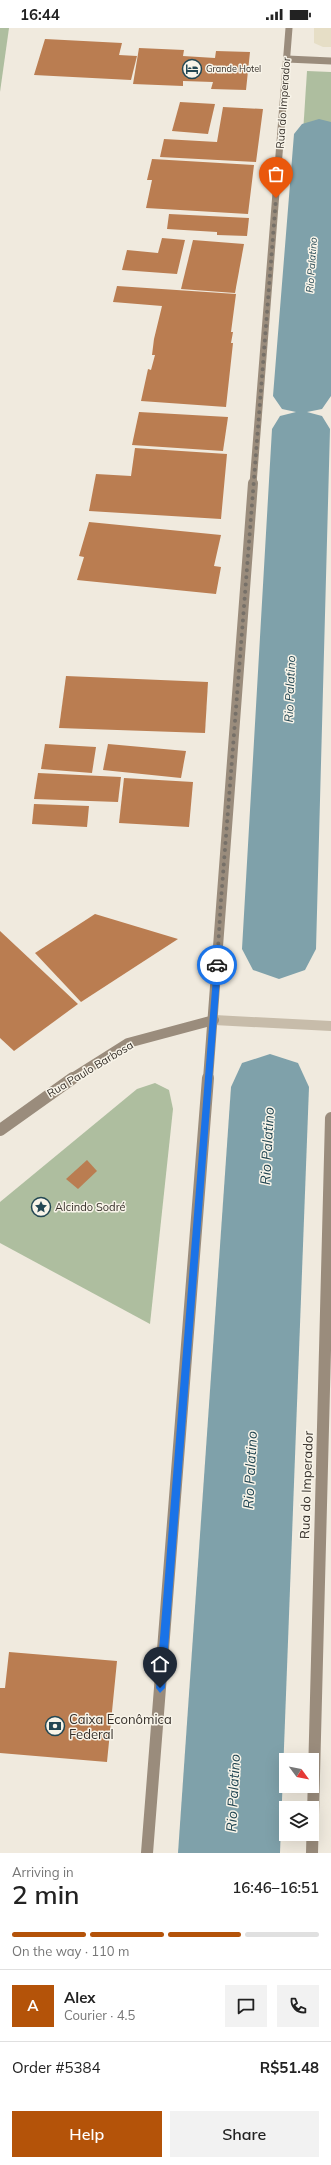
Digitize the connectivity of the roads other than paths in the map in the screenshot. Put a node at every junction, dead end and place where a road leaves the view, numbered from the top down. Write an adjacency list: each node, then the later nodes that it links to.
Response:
1 (289, 28): 2 (main road, Rua do Imperador)
2 (286, 59): 3 (main road); 4 (main road, Rua do Imperador)
3 (331, 61)
4 (214, 1020): 5 (street, Rua Paulo Barbosa); 7 (main road, Rua Paulo Barbosa); 8 (main road, Rua do Imperador)
5 (331, 1026)
6 (331, 1118): 9 (main road, Rua do Imperador)
7 (0, 1130)
8 (147, 1853)
9 (312, 1853)

